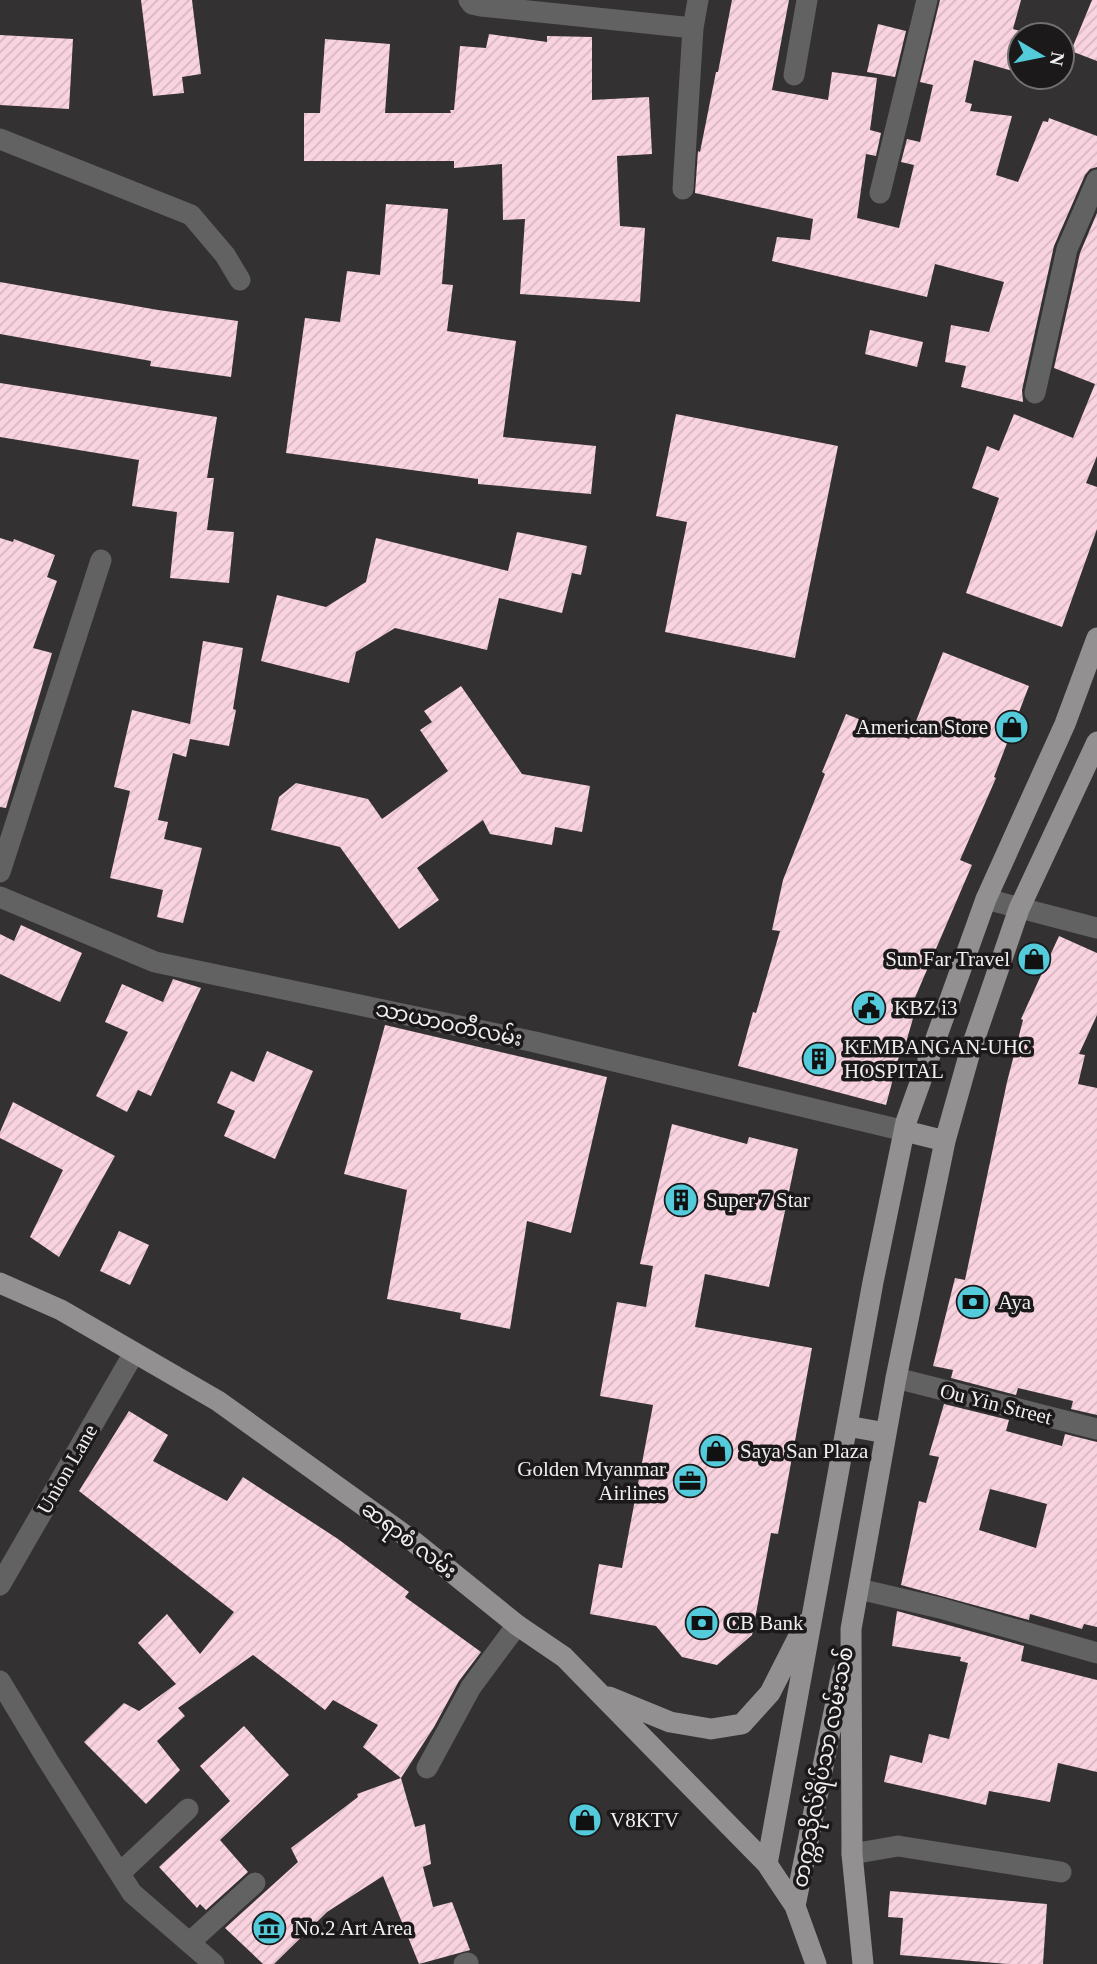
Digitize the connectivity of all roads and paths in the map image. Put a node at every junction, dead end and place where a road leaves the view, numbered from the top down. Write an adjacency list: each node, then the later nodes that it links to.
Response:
1 (469, 0): 5 (street)
2 (698, 0): 5 (street)
3 (807, 0): 6 (street)
4 (927, 0): 10 (street)
5 (693, 28): 9 (street)
6 (794, 75)
7 (0, 139): 11 (street)
8 (1097, 180): 12 (street)
9 (683, 189)
10 (880, 192)
11 (240, 280)
12 (1035, 393)
13 (101, 560): 16 (street)
14 (1097, 638): 18 (main road)
15 (1097, 742): 19 (main road)
16 (0, 872)
17 (0, 897): 21 (street, သာယာဝတီလမ်း)
18 (986, 899): 19 (street); 21 (main road)
19 (1019, 909): 20 (street); 22 (main road)
20 (1097, 928)
21 (905, 1131): 22 (main road); 26 (main road)
22 (945, 1141): 25 (main road)
23 (0, 1283): 24 (main road, ဆရာစံ လမ်း)
24 (134, 1353): 29 (street, Union Lane); 32 (main road, ဆရာစံ လမ်း)
25 (896, 1378): 27 (street, Ou Yin Street); 28 (main road)
26 (847, 1426): 28 (main road); 31 (main road)
27 (1097, 1429)
28 (886, 1433): 30 (main road)
29 (0, 1586)
30 (859, 1589): 33 (main road); 34 (street)
31 (816, 1604): 36 (main road); 40 (main road)
32 (517, 1625): 36 (main road, ဆရာစံ လမ်း); 37 (street)
33 (851, 1629): 39 (main road); 44 (main road, တက္ကသိုလ်ရိပ်သာ လမ်းသစ်)
34 (1097, 1653)
35 (0, 1681): 42 (street)
36 (602, 1695): 40 (main road, ဆရာစံ လမ်း)
37 (427, 1768)
38 (188, 1809): 42 (street)
39 (852, 1854): 41 (street); 48 (main road)
40 (767, 1864): 44 (main road, ဆရာစံ လမ်း)
41 (1061, 1872)
42 (120, 1873): 45 (street)
43 (255, 1883): 45 (street)
44 (795, 1906): 47 (main road, ဆရာစံ လမ်း)
45 (190, 1942): 46 (street)
46 (214, 1964)
47 (816, 1964)
48 (863, 1964)

